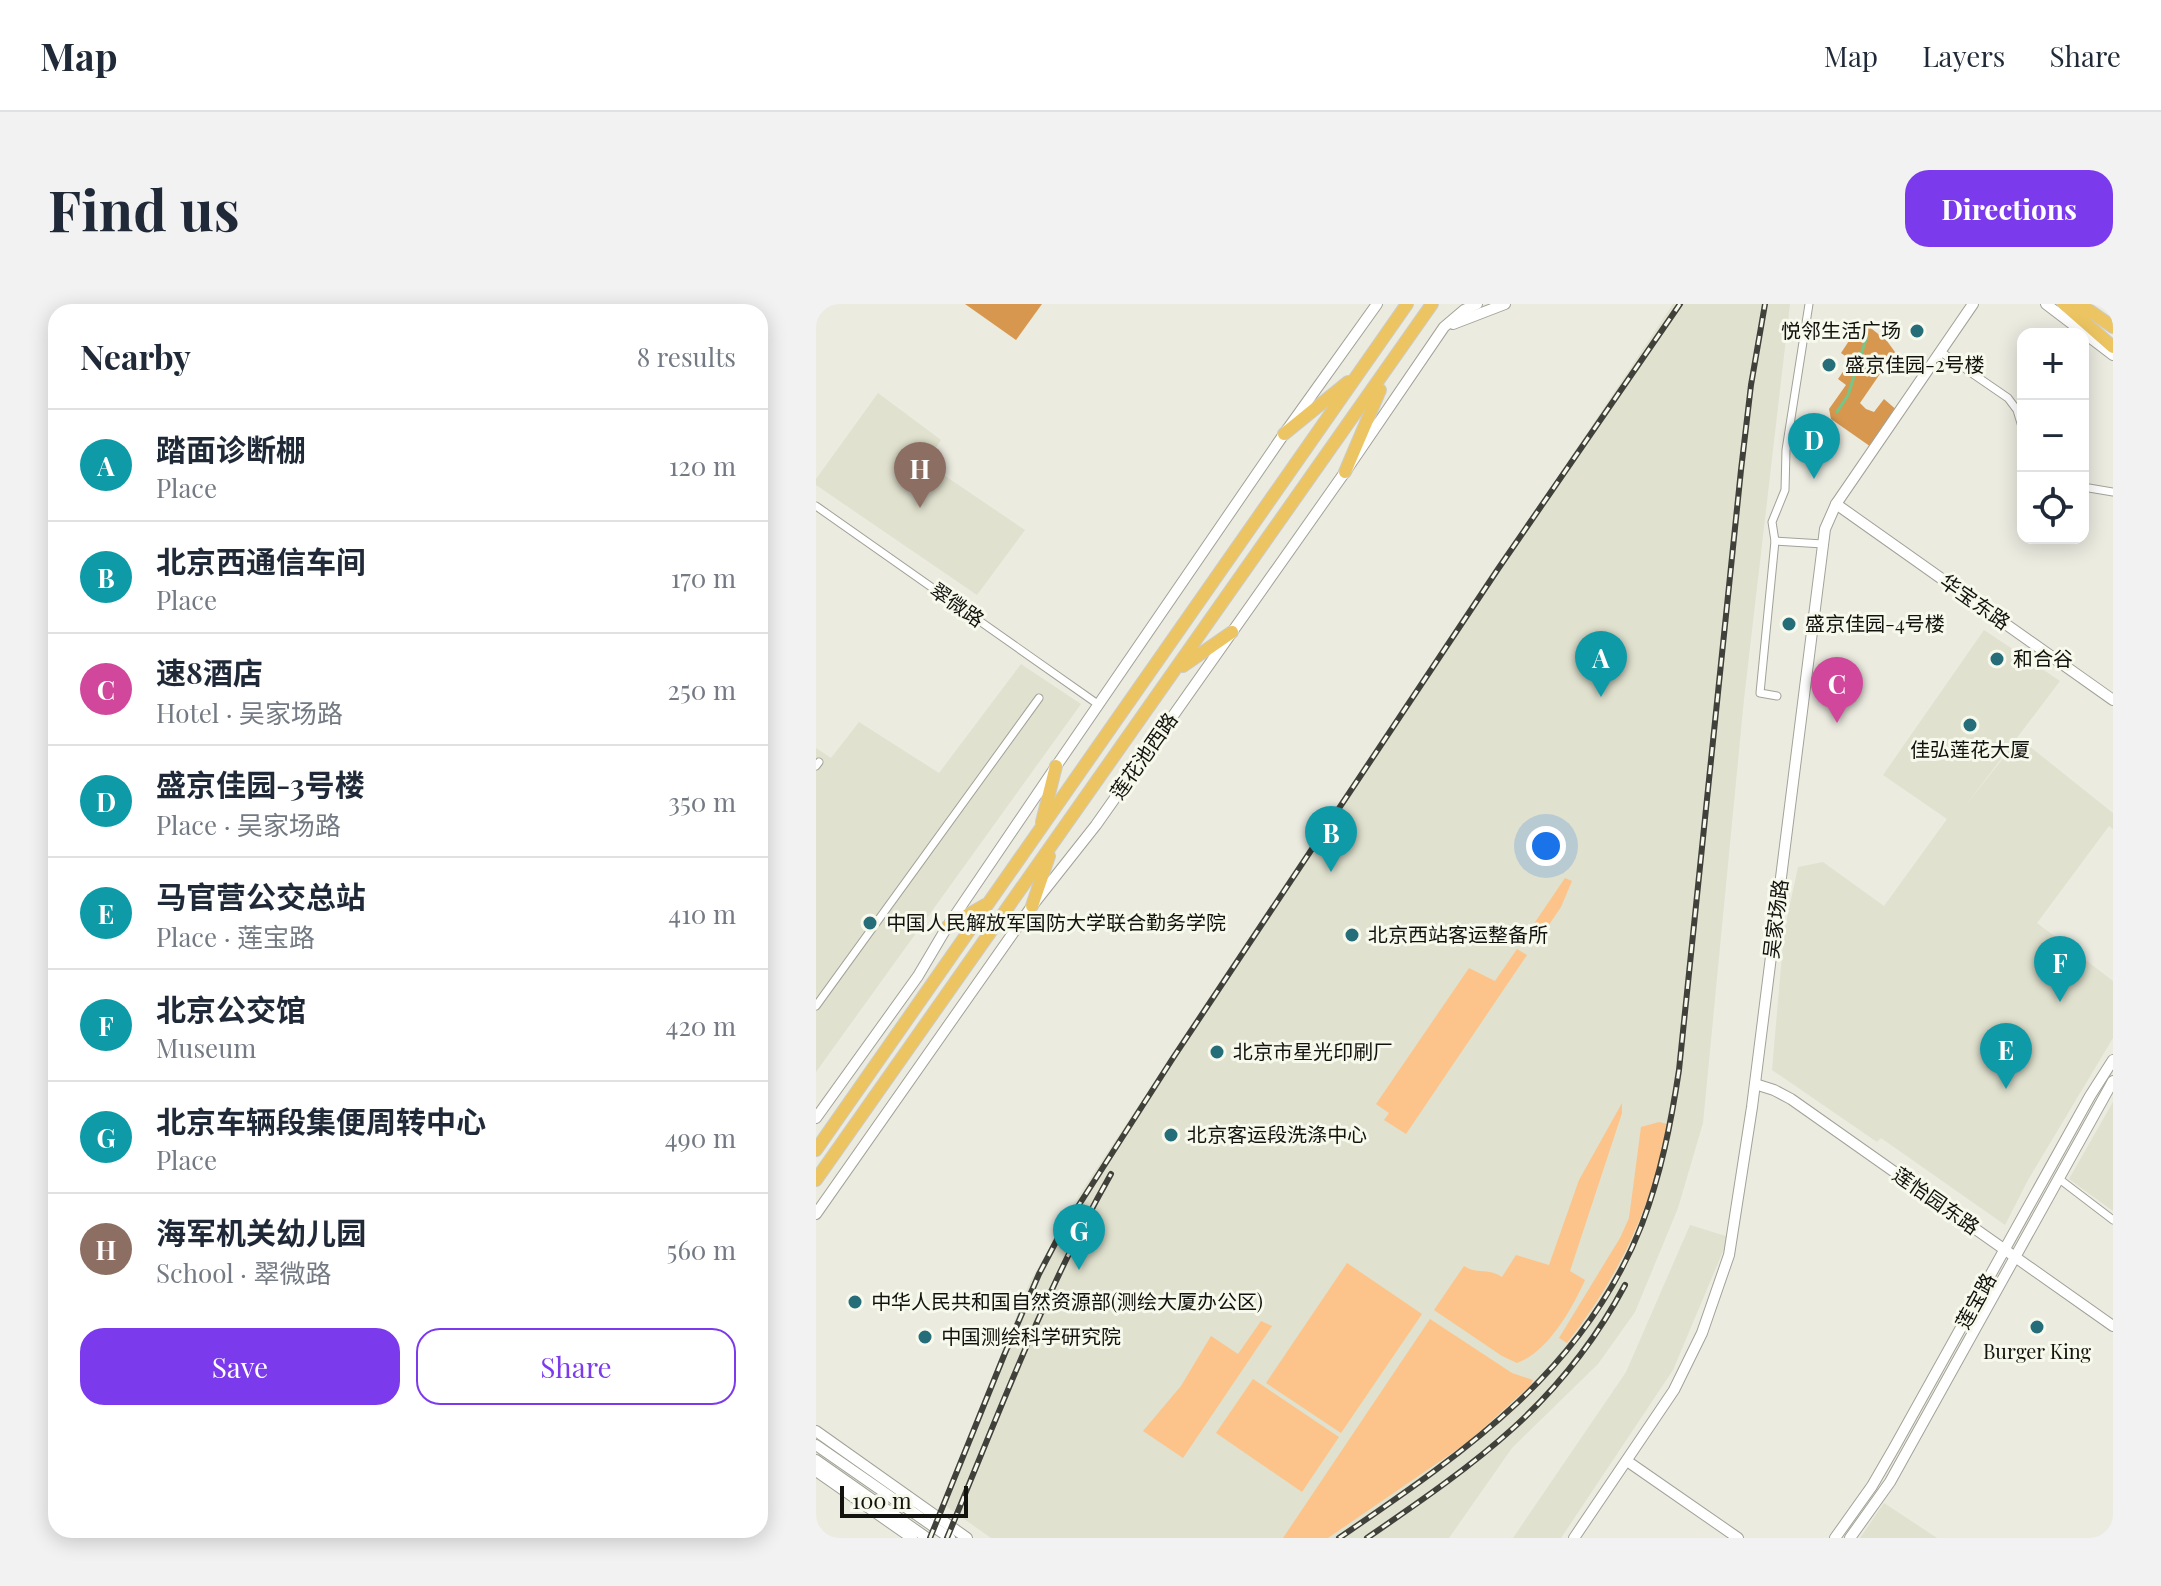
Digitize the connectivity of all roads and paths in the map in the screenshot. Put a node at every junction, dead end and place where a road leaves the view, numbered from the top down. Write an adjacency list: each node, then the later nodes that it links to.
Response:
1 (1377, 304): 21 (street)
2 (1407, 304): 19 (highway)
3 (1432, 304): 12 (highway, 莲花池西路)
4 (1439, 304): 12 (highway)
5 (1477, 304): 13 (street, 莲花池西路)
6 (1505, 304): 13 (street)
7 (1809, 304): 27 (street)
8 (1973, 304): 16 (street, 吴家场路)
9 (2046, 304): 17 (street)
10 (2064, 304): 15 (highway)
11 (2080, 304): 14 (highway)
12 (1423, 317): 18 (highway, 莲花池西路)
13 (1444, 327): 22 (street, 莲花池西路)
14 (2113, 327)
15 (2113, 347)
16 (1941, 352): 20 (street); 25 (street, 吴家场路)
17 (2113, 355)
18 (1389, 369): 22 (highway); 30 (highway, 莲花池西路)
19 (1360, 373): 21 (highway); 36 (highway)
20 (2017, 410)
21 (1284, 434): 34 (street)
22 (1345, 472): 29 (street, 莲花池西路)
23 (2089, 488): 24 (street)
24 (2113, 492)
25 (1836, 504): 28 (street, 吴家场路); 31 (street, 华宝东路)
26 (816, 506): 34 (street, 翠微路)
27 (1775, 541): 28 (street); 32 (street)
28 (1823, 544): 44 (street, 吴家场路)
29 (1232, 632): 30 (highway); 39 (street, 莲花池西路)
30 (1174, 673): 37 (highway, 莲花池西路)
31 (2111, 695)
32 (1777, 696)
33 (1039, 698): 41 (street)
34 (1099, 705): 35 (street)
35 (1056, 766): 36 (highway); 40 (street)
36 (1040, 831): 38 (highway)
37 (1054, 843): 39 (highway); 47 (highway, 莲花池西路)
38 (991, 901): 40 (highway); 46 (highway)
39 (1032, 906): 49 (street, 莲花池西路)
40 (947, 927): 45 (street)
41 (816, 1006)
42 (2113, 1060): 51 (street, 莲宝路)
43 (2113, 1081): 48 (street, 莲宝路)
44 (1755, 1084): 51 (street, 莲怡园东路); 56 (street, 吴家场路)
45 (816, 1118)
46 (816, 1150)
47 (818, 1178)
48 (2058, 1178): 50 (street); 51 (street, 莲宝路)
49 (816, 1214)
50 (2113, 1220)
51 (2010, 1253): 52 (street, 莲怡园东路); 64 (street, 莲宝路); 65 (street, 莲宝路)
52 (2113, 1326)
53 (816, 1431): 61 (street)
54 (816, 1445): 60 (street)
55 (816, 1460): 59 (street)
56 (1627, 1461): 62 (street, 吴家场路); 63 (street)
57 (816, 1471): 58 (street)
58 (912, 1538)
59 (927, 1538)
60 (950, 1538)
61 (967, 1538)
62 (1574, 1538)
63 (1738, 1538)
64 (1835, 1538)
65 (1850, 1538)

